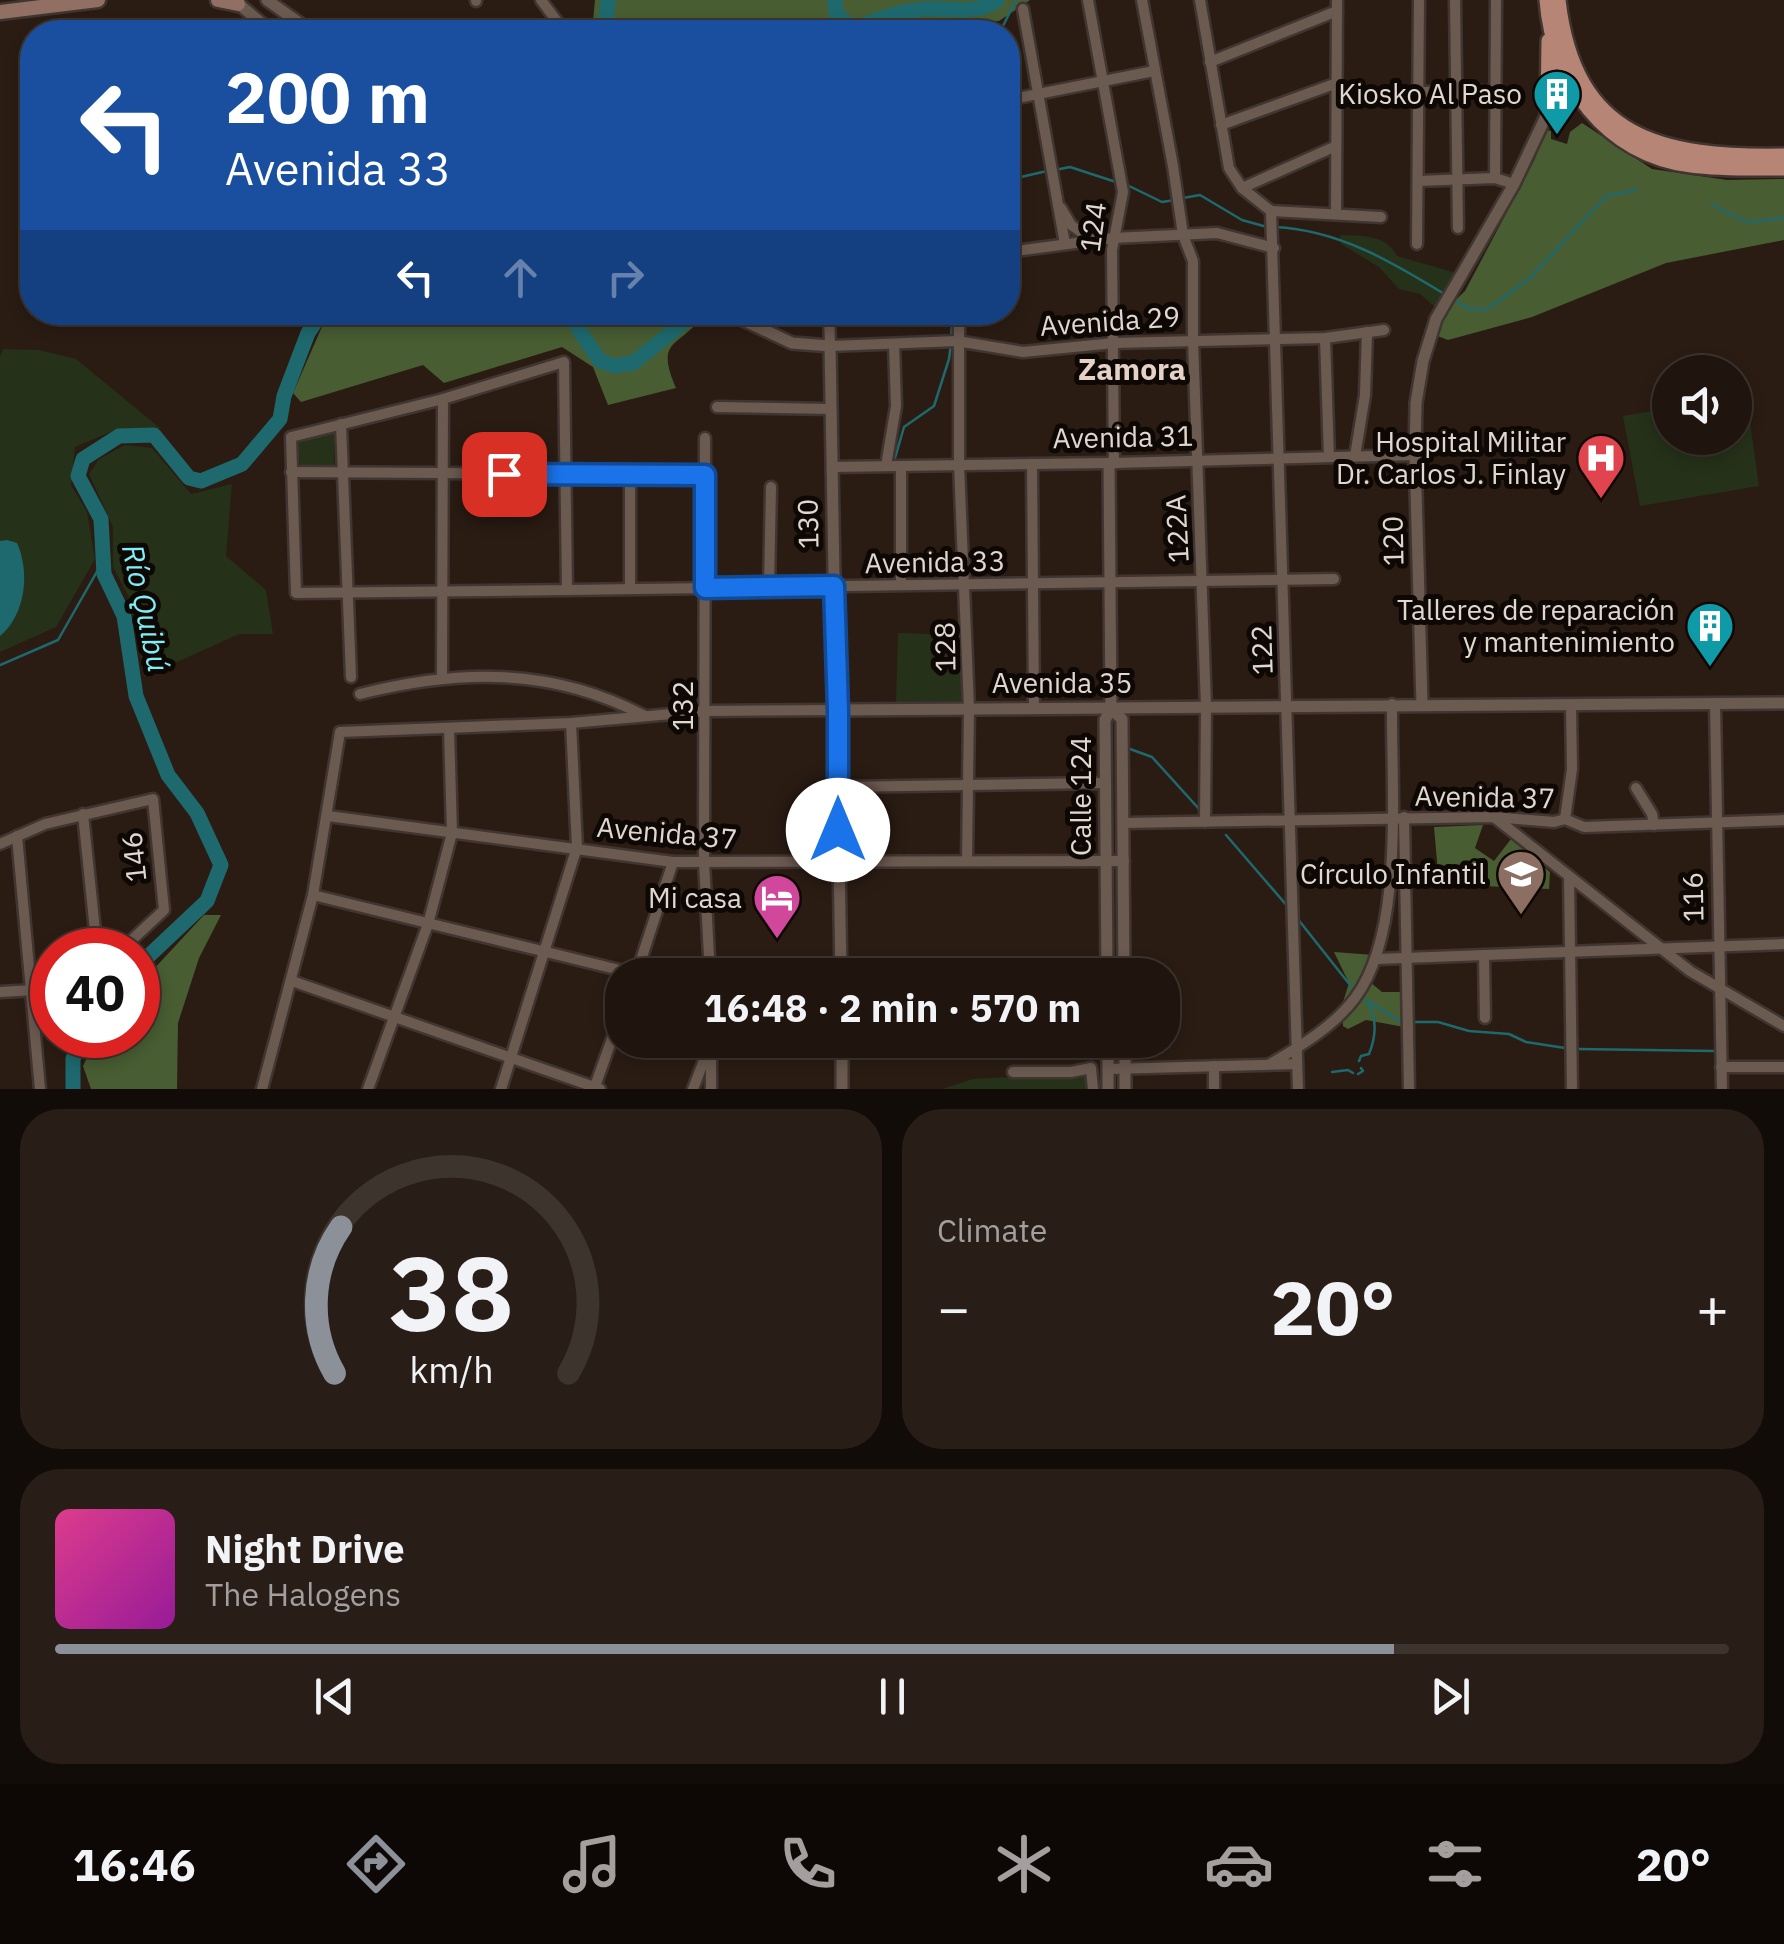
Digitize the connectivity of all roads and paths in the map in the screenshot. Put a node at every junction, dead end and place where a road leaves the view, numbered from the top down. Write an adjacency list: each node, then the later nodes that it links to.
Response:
1 (31, 0): 16 (main road)
2 (98, 0): 16 (main road)
3 (218, 0): 13 (main road)
4 (267, 0): 18 (street)
5 (1088, 0): 22 (street, 124)
6 (1142, 0): 21 (street, 122A)
7 (1200, 0): 19 (street)
8 (1418, 0): 26 (street)
9 (1456, 0): 24 (street)
10 (1496, 0): 25 (street)
11 (1547, 0): 20 (main road)
12 (1558, 0): 20 (main road)
13 (236, 2): 17 (street)
14 (1336, 6): 19 (street); 23 (street)
15 (1023, 9): 27 (street)
16 (0, 10)
17 (258, 20)
18 (295, 20)
19 (1210, 62): 31 (street)
20 (1560, 69): 29 (main road); 30 (main road); 33 (main road)
21 (1154, 71): 22 (street); 45 (street, 122A)
22 (1103, 80): 27 (street); 46 (street, 124)
23 (1336, 83): 31 (street); 32 (street)
24 (1456, 91): 25 (street); 26 (street); 35 (street)
25 (1495, 91): 36 (street)
26 (1418, 92): 37 (street)
27 (1039, 95): 28 (street); 40 (street)
28 (1020, 98)
29 (1587, 110): 30 (main road); 34 (main road)
30 (1548, 112): 38 (street)
31 (1221, 125): 39 (street)
32 (1336, 146): 39 (street); 41 (street)
33 (1784, 156)
34 (1784, 168)
35 (1457, 178): 36 (street); 37 (street); 44 (street)
36 (1495, 178): 38 (street)
37 (1418, 181): 50 (street)
38 (1514, 184): 69 (street, 120)
39 (1242, 188): 42 (street)
40 (1058, 203): 47 (street); 49 (street)
41 (1336, 214): 42 (street); 43 (street)
42 (1272, 215): 48 (street, 122)
43 (1381, 217)
44 (1458, 228)
45 (1182, 235): 46 (street); 48 (street); 58 (street, 122A)
46 (1113, 238): 47 (street); 61 (street, 124)
47 (1094, 241): 49 (street)
48 (1273, 242): 59 (street, 122)
49 (1065, 244): 51 (street)
50 (1418, 244)
51 (1020, 249)
52 (754, 325): 63 (street, Avenida 29)
53 (829, 325): 63 (street, 130)
54 (957, 325): 60 (street, 128)
55 (1384, 330): 56 (street, Avenida 29)
56 (1367, 332): 57 (street, Avenida 29); 70 (street)
57 (1325, 338): 59 (street, Avenida 29); 71 (street)
58 (1192, 340): 59 (street, Avenida 29); 61 (street, Avenida 29); 73 (street, 122A)
59 (1275, 340): 72 (street, 122)
60 (955, 341): 61 (street, Avenida 29); 62 (street, Avenida 29); 76 (street, 128)
61 (1114, 343): 74 (street, 124)
62 (894, 344): 63 (street, Avenida 29); 77 (street)
63 (830, 346): 66 (street, 130)
64 (443, 399): 67 (street); 82 (street); 83 (street)
65 (718, 406): 66 (street)
66 (832, 409): 79 (street, 130)
67 (341, 424): 80 (street); 81 (street)
68 (706, 438): 85 (street, 132)
69 (1415, 455): 70 (street, Avenida 31); 101 (street, 120)
70 (1355, 456): 71 (street, Avenida 31)
71 (1330, 457): 72 (street, Avenida 31)
72 (1279, 458): 73 (street, Avenida 31); 88 (street, 122)
73 (1196, 461): 74 (street, Avenida 31); 89 (street, 122A)
74 (1112, 463): 75 (street, Avenida 31); 90 (street, 124)
75 (1032, 464): 76 (street, Avenida 31); 91 (street)
76 (959, 465): 78 (street, Avenida 31); 92 (street, 128)
77 (886, 466): 78 (street, Avenida 31); 79 (street, Avenida 31)
78 (902, 466): 93 (street)
79 (832, 467): 94 (street, 130)
80 (292, 472): 81 (street); 100 (street, Avenida 33)
81 (342, 472): 82 (street); 100 (street)
82 (442, 473): 83 (street); 99 (street)
83 (566, 474): 84 (street); 98 (street)
84 (630, 474): 85 (street); 97 (street)
85 (705, 475): 96 (street, 132)
86 (771, 487): 95 (street)
87 (1334, 578): 88 (street, Avenida 33)
88 (1282, 579): 89 (street, Avenida 33); 110 (street, 122)
89 (1202, 580): 90 (street, Avenida 33); 111 (street, 122A)
90 (1110, 582): 91 (street, Avenida 33); 115 (street, 124)
91 (1033, 583): 92 (street, Avenida 33); 114 (street)
92 (966, 584): 93 (street, Avenida 33); 113 (street, 128)
93 (901, 585): 94 (street, Avenida 33)
94 (834, 586): 95 (street, Avenida 33); 117 (street, 130)
95 (769, 587): 96 (street, Avenida 33)
96 (705, 588): 97 (street, Avenida 33); 116 (street, 132)
97 (630, 589): 98 (street, Avenida 33)
98 (567, 590): 99 (street, Avenida 33)
99 (442, 591): 100 (street, Avenida 33); 103 (street)
100 (350, 593): 102 (street)
101 (1422, 673): 107 (street, 120); 108 (street)
102 (351, 677)
103 (442, 678): 104 (street); 118 (street)
104 (360, 694)
105 (1784, 703): 109 (street, Avenida 35)
106 (1392, 704): 107 (street, Avenida 35); 110 (street, Avenida 35); 129 (street)
107 (1422, 704): 108 (street, Avenida 35)
108 (1452, 704): 112 (street, Avenida 35)
109 (1715, 704): 112 (street, Avenida 35); 135 (street, 116)
110 (1286, 705): 111 (street, Avenida 35); 130 (street, 122)
111 (1206, 706): 115 (street, Avenida 35); 133 (street, 122A)
112 (1572, 706): 131 (street)
113 (969, 708): 114 (street, Avenida 35); 117 (street, Avenida 35); 122 (street, 128)
114 (1034, 708): 115 (street, Avenida 35)
115 (1111, 709): 121 (street, Calle 124); 134 (street, Calle 124)
116 (705, 710): 117 (street, Avenida 35); 118 (street, Avenida 35); 145 (street, 132)
117 (838, 710): 123 (street, 130)
118 (648, 717): 119 (street, Avenida 35)
119 (571, 723): 120 (street, Avenida 35); 140 (street)
120 (448, 728): 126 (street, Avenida 35); 137 (street)
121 (1106, 783): 122 (street); 141 (street, Calle 124)
122 (968, 786): 123 (street); 142 (street, 128)
123 (838, 787): 146 (street, 130)
124 (1636, 788): 136 (street)
125 (83, 814): 138 (street); 150 (street); 151 (street, 146)
126 (328, 816): 137 (street, Avenida 37); 148 (street)
127 (1404, 817): 128 (street, Avenida 37); 129 (street, Avenida 37); 163 (street)
128 (1494, 817): 131 (street, Avenida 37); 147 (street)
129 (1391, 818): 130 (street, Avenida 37); 164 (street)
130 (1290, 819): 133 (street, Avenida 37); 174 (street, 122)
131 (1566, 819): 136 (street, Avenida 37)
132 (1784, 820): 135 (street, Avenida 37)
133 (1205, 822): 134 (street, Avenida 37)
134 (1124, 823): 143 (street, Calle 124)
135 (1717, 823): 136 (street, Avenida 37); 154 (street, 116)
136 (1654, 825)
137 (452, 833): 140 (street, Avenida 37); 149 (street)
138 (17, 836): 139 (street); 165 (street)
139 (0, 844)
140 (577, 847): 144 (street, Avenida 37); 156 (street)
141 (1106, 860): 142 (street, Avenida 37); 143 (street, Avenida 37); 161 (street, Calle 124)
142 (967, 861): 146 (street, Avenida 37)
143 (1124, 861): 162 (street, Calle 124)
144 (673, 862): 145 (street, Avenida 37); 158 (street)
145 (704, 862): 146 (street, Avenida 37); 159 (street, 132)
146 (838, 863): 160 (street, 130)
147 (1569, 876): 153 (street); 155 (street)
148 (313, 895): 149 (street); 167 (street)
149 (428, 924): 156 (street); 171 (street)
150 (94, 928)
151 (145, 928)
152 (1784, 944): 154 (street)
153 (1666, 949): 154 (street); 155 (street); 168 (street)
154 (1719, 949): 168 (street, 116)
155 (1570, 951): 157 (street); 205 (street)
156 (545, 952): 166 (street); 176 (street)
157 (1484, 955): 163 (street); 172 (street)
158 (642, 958)
159 (709, 958)
160 (841, 958)
161 (1107, 958)
162 (1124, 958)
163 (1407, 958): 164 (street); 204 (street)
164 (1377, 959): 174 (street)
165 (30, 961)
166 (605, 967)
167 (292, 981): 171 (street); 193 (street)
168 (1718, 988): 173 (street); 186 (street, 116)
169 (30, 990): 170 (street)
170 (0, 992)
171 (394, 1017): 176 (street); 194 (street)
172 (1485, 1018)
173 (1784, 1026)
174 (1296, 1049): 183 (street); 184 (street, 122)
175 (38, 1058): 192 (street)
176 (511, 1058): 191 (street); 195 (street)
177 (607, 1058): 191 (street)
178 (704, 1058): 196 (street)
179 (711, 1058): 197 (street)
180 (842, 1058): 198 (street)
181 (1108, 1058): 188 (street)
182 (1125, 1058): 189 (street)
183 (1270, 1064): 184 (street); 185 (street)
184 (1297, 1064): 203 (street, 122)
185 (1214, 1066): 189 (street); 202 (street)
186 (1721, 1067): 187 (street); 206 (street, 116)
187 (1784, 1068)
188 (1108, 1069): 189 (street); 200 (street)
189 (1125, 1069): 201 (street)
190 (1013, 1072): 199 (street)
191 (597, 1088)
192 (40, 1089)
193 (262, 1089)
194 (368, 1089)
195 (501, 1089)
196 (692, 1089)
197 (711, 1089)
198 (842, 1089)
199 (1093, 1089)
200 (1108, 1089)
201 (1125, 1089)
202 (1214, 1089)
203 (1298, 1089)
204 (1409, 1089)
205 (1572, 1089)
206 (1722, 1089)

